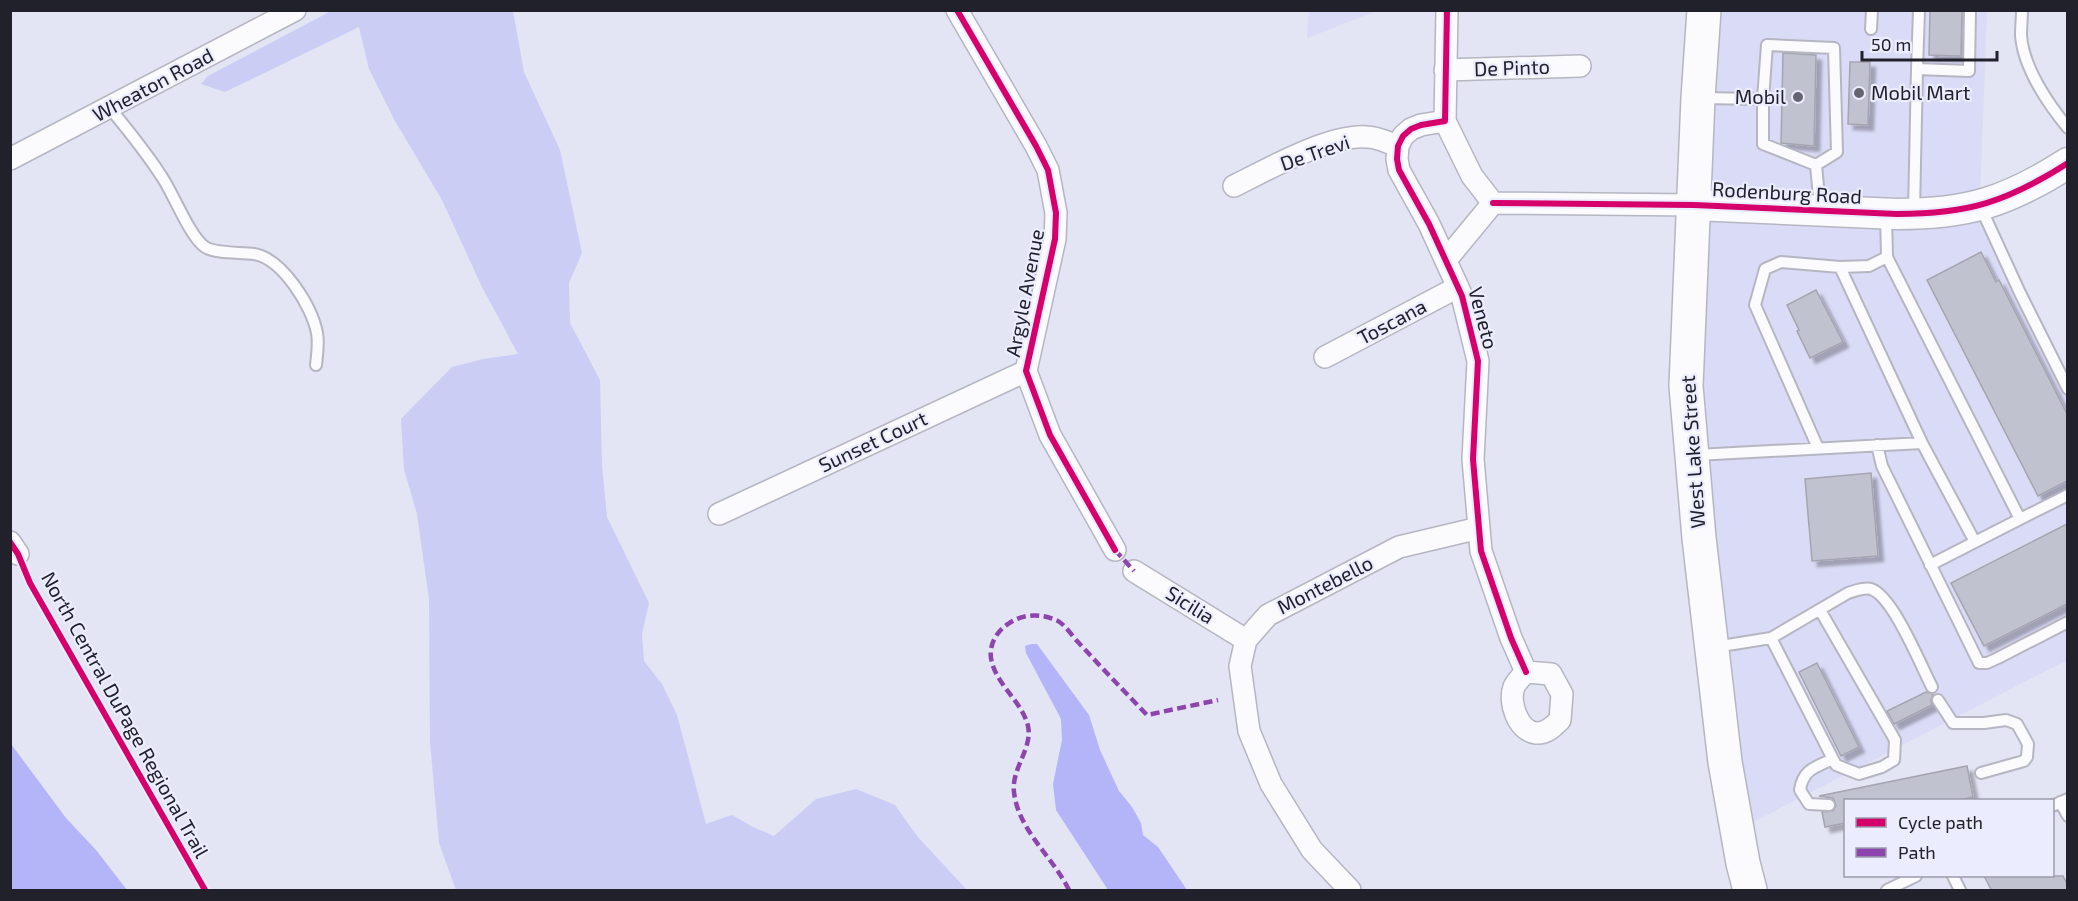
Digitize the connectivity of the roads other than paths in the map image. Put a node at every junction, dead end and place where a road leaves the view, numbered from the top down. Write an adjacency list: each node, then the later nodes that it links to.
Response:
1 (295, 10): 15 (street, Wheaton Road)
2 (957, 10): 34 (street, Argyle Avenue)
3 (1447, 10): 12 (street)
4 (1704, 10): 14 (main road, West Lake Street)
5 (1872, 10): 9 (lane)
6 (1918, 10): 11 (lane)
7 (1971, 10): 11 (lane)
8 (2022, 10): 17 (lane)
9 (1871, 30)
10 (1580, 66): 12 (street, De Pinto)
11 (1917, 69): 27 (lane)
12 (1445, 70): 16 (street)
13 (1763, 95): 14 (lane); 21 (lane); 21 (lane)
14 (1698, 98): 25 (main road, West Lake Street)
15 (109, 108): 19 (street, Wheaton Road); 33 (lane)
16 (1445, 121): 18 (street); 23 (street)
17 (2067, 128)
18 (1398, 146): 22 (street, De Trevi); 29 (street, Veneto)
19 (10, 159)
20 (2067, 163): 24 (street, Rodenburg Road)
21 (1816, 165): 26 (lane)
22 (1234, 186)
23 (1493, 203): 25 (street, Rodenburg Road); 29 (street)
24 (1980, 205): 27 (street, Rodenburg Road); 35 (lane)
25 (1694, 206): 26 (street, Rodenburg Road); 39 (main road, West Lake Street)
26 (1820, 211): 27 (street, Rodenburg Road)
27 (1900, 214): 28 (lane)
28 (1887, 257): 30 (lane); 42 (lane)
29 (1446, 260): 31 (street, Veneto)
30 (1840, 267): 36 (lane); 38 (lane)
31 (1458, 287): 32 (street, Toscana); 43 (street, Veneto)
32 (1325, 357)
33 (316, 365)
34 (1026, 371): 41 (street, Sunset Court); 45 (street, Argyle Avenue)
35 (2067, 389)
36 (1922, 442): 37 (lane); 44 (lane)
37 (1877, 445): 38 (lane); 46 (lane)
38 (1818, 448): 39 (lane)
39 (1692, 455): 52 (main road, West Lake Street)
40 (2067, 495): 42 (lane)
41 (719, 514)
42 (2020, 519): 44 (lane)
43 (1479, 528): 51 (street, Montebello); 53 (street, Veneto)
44 (1975, 542): 46 (lane)
45 (1115, 550)
46 (1930, 565): 49 (lane)
47 (1134, 571): 51 (street, Sicilia)
48 (1820, 610): 50 (lane); 54 (lane); 56 (lane)
49 (2067, 622)
50 (1771, 638): 52 (lane); 56 (lane)
51 (1246, 640): 63 (street)
52 (1712, 648): 64 (main road, West Lake Street)
53 (1526, 672)
54 (1932, 687)
55 (1938, 700): 57 (lane)
56 (1833, 759): 59 (lane)
57 (1981, 773)
58 (2060, 803): 60 (lane)
59 (1829, 805)
60 (2067, 816)
61 (1914, 877): 65 (lane)
62 (1953, 877): 66 (lane)
63 (1350, 891)
64 (1750, 891)
65 (1887, 891)
66 (1960, 891)

